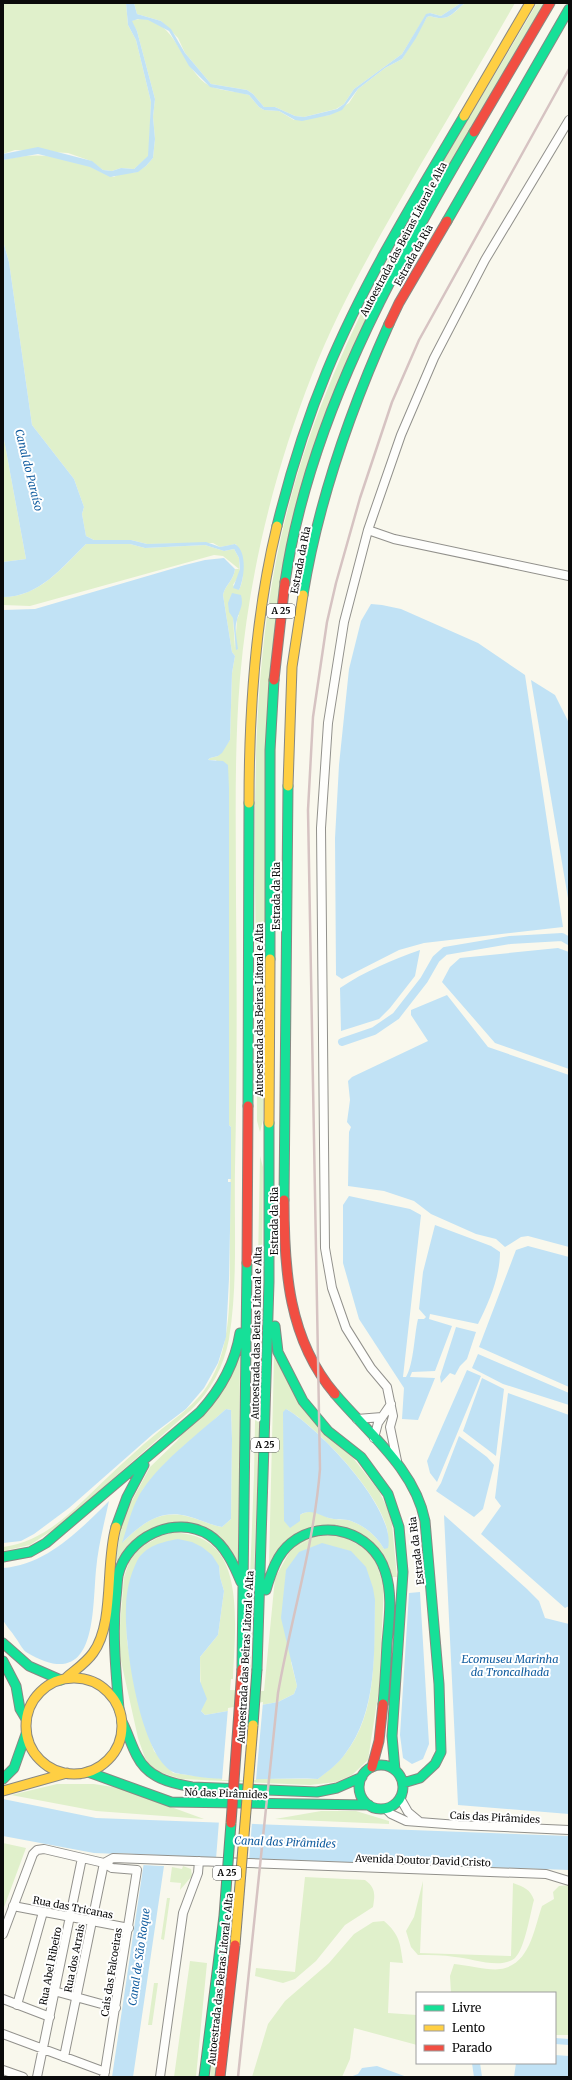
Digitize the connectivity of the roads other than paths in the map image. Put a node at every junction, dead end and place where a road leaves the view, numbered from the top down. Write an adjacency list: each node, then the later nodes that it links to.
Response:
1 (530, 3): 7 (main road, Autoestrada das Beiras Litoral e Alta / A 25)
2 (550, 3): 8 (main road, Autoestrada das Beiras Litoral e Alta / A 25)
3 (569, 8): 11 (main road, Estrada da Ria)
4 (569, 120): 5 (street)
5 (368, 530): 6 (street); 9 (street)
6 (569, 576)
7 (247, 1271): 14 (main road); 17 (main road, Autoestrada das Beiras Litoral e Alta / A 25)
8 (269, 1282): 18 (main road, Autoestrada das Beiras Litoral e Alta / A 25); 27 (main road)
9 (391, 1404): 10 (street); 12 (street)
10 (382, 1417): 11 (street); 13 (street)
11 (357, 1419): 13 (main road, Estrada da Ria)
12 (390, 1427): 13 (street); 15 (street)
13 (374, 1438): 15 (main road, Estrada da Ria)
14 (150, 1456): 16 (main road); 21 (main road)
15 (397, 1463): 32 (main road, Estrada da Ria)
16 (3, 1557)
17 (243, 1587): 22 (main road); 63 (main road, Autoestrada das Beiras Litoral e Alta / A 25, bridge)
18 (260, 1609): 26 (main road); 64 (main road, Autoestrada das Beiras Litoral e Alta / A 25, bridge)
19 (3, 1644): 21 (main road)
20 (3, 1661): 23 (main road)
21 (64, 1679): 22 (main road); 23 (main road)
22 (119, 1709): 24 (main road)
23 (26, 1719): 25 (main road)
24 (122, 1722): 28 (main road); 30 (main road, Nó das Pirâmides)
25 (26, 1734): 29 (main road); 31 (main road)
26 (372, 1767): 27 (main road); 30 (main road, Nó das Pirâmides)
27 (395, 1770): 32 (main road)
28 (88, 1772): 29 (main road); 35 (main road, Nó das Pirâmides)
29 (67, 1773): 33 (main road)
30 (362, 1777): 35 (main road)
31 (3, 1779)
32 (403, 1783): 34 (main road)
33 (3, 1791)
34 (400, 1798): 36 (main road); 37 (street)
35 (369, 1806): 36 (main road, Nó das Pirâmides)
36 (386, 1809): 37 (street, Cais das Pirâmides)
37 (420, 1822): 38 (street, Cais das Pirâmides)
38 (569, 1830)
39 (82, 1858): 41 (street); 43 (street); 45 (street, Rua Abel Ribeiro)
40 (199, 1861): 41 (street, Avenida Doutor David Cristo); 42 (street, Avenida Doutor David Cristo); 62 (street)
41 (104, 1863): 46 (street, Rua dos Arrais); 47 (street, Cais das Falcoeiras)
42 (569, 1881)
43 (13, 1906): 44 (street, Rua das Tricanas); 48 (street)
44 (43, 1912): 45 (street, Rua das Tricanas); 52 (street)
45 (70, 1918): 46 (street, Rua das Tricanas); 49 (street, Rua Abel Ribeiro)
46 (91, 1921): 47 (street, Rua das Tricanas); 50 (street, Rua dos Arrais)
47 (129, 1928): 53 (street, Cais das Falcoeiras)
48 (3, 1934)
49 (54, 1991): 50 (street); 54 (street, Rua Abel Ribeiro)
50 (76, 1998): 53 (street); 57 (street, Rua dos Arrais)
51 (3, 1999): 52 (street)
52 (17, 2005): 54 (street)
53 (116, 2008): 59 (street, Cais das Falcoeiras)
54 (50, 2017): 56 (street, Rua Abel Ribeiro)
55 (3, 2034): 56 (street)
56 (44, 2049): 57 (street); 61 (street, Rua Abel Ribeiro)
57 (64, 2057): 59 (street)
58 (3, 2070): 60 (street)
59 (105, 2075)
60 (23, 2077)
61 (36, 2077)
62 (160, 2077)
63 (204, 2077)
64 (220, 2077)

